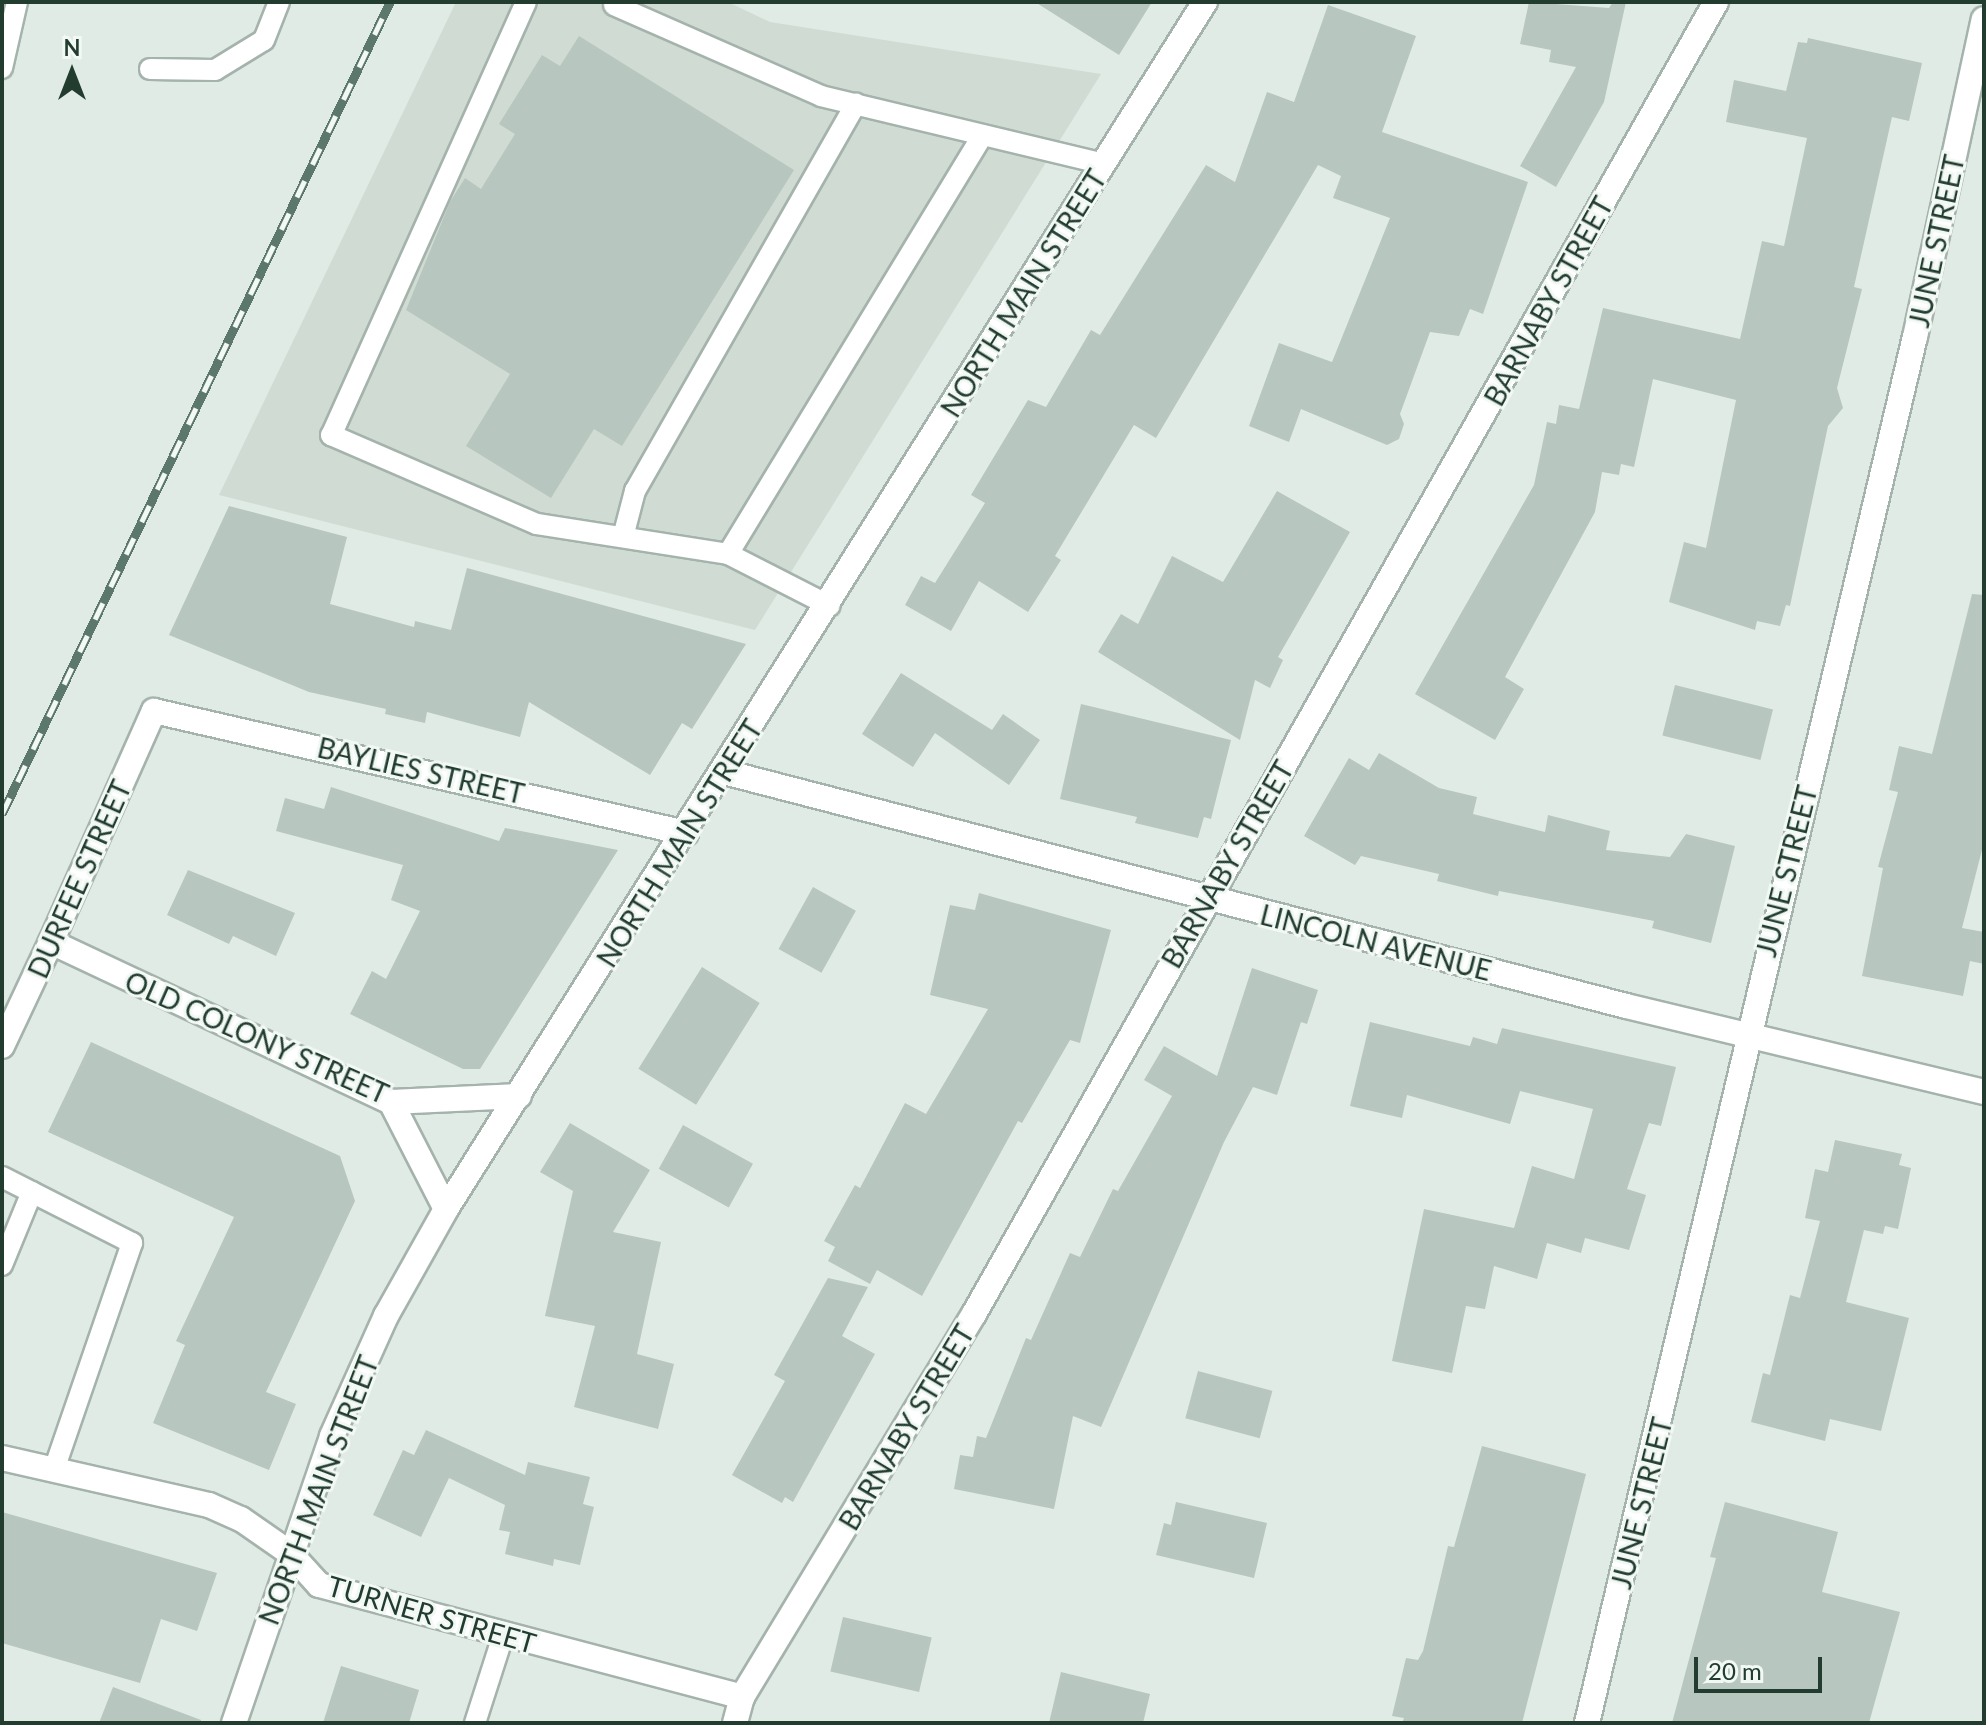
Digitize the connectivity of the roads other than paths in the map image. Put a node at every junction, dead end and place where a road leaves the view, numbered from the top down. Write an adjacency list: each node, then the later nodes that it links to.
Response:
1 (17, 2): 8 (lane)
2 (279, 2): 9 (lane)
3 (526, 2): 13 (lane)
4 (1205, 2): 12 (street, NORTH MAIN STREET)
5 (1716, 2): 19 (street, BARNABY STREET)
6 (614, 5): 10 (lane)
7 (1984, 19): 21 (street, JUNE STREET)
8 (2, 68)
9 (150, 69)
10 (856, 104): 11 (lane); 13 (lane)
11 (983, 135): 12 (lane); 14 (lane)
12 (1104, 164): 15 (street, NORTH MAIN STREET)
13 (623, 537): 14 (lane)
14 (728, 554): 15 (lane)
15 (830, 606): 17 (street, NORTH MAIN STREET)
16 (154, 711): 18 (street, BAYLIES STREET); 20 (street, DURFEE STREET)
17 (724, 772): 18 (street, NORTH MAIN STREET); 19 (street, LINCOLN AVENUE)
18 (686, 833): 24 (street, NORTH MAIN STREET)
19 (1206, 899): 21 (street, LINCOLN AVENUE); 34 (street, BARNABY STREET)
20 (51, 942): 22 (street, DURFEE STREET); 25 (street, OLD COLONY STREET)
21 (1747, 1036): 23 (street, LINCOLN AVENUE); 38 (street, JUNE STREET)
22 (2, 1046)
23 (1984, 1092)
24 (519, 1096): 25 (street, OLD COLONY STREET); 28 (street, NORTH MAIN STREET)
25 (391, 1102): 28 (street)
26 (2, 1177): 27 (lane)
27 (32, 1192): 29 (lane); 31 (lane)
28 (446, 1209): 32 (street, NORTH MAIN STREET)
29 (2, 1265)
30 (2, 1458): 31 (street, TURNER STREET)
31 (54, 1470): 32 (street, TURNER STREET)
32 (290, 1553): 33 (street, TURNER STREET); 35 (street, NORTH MAIN STREET)
33 (503, 1636): 34 (street, TURNER STREET); 36 (lane)
34 (742, 1697): 37 (street, BARNABY STREET)
35 (234, 1723)
36 (475, 1723)
37 (735, 1723)
38 (1587, 1723)

